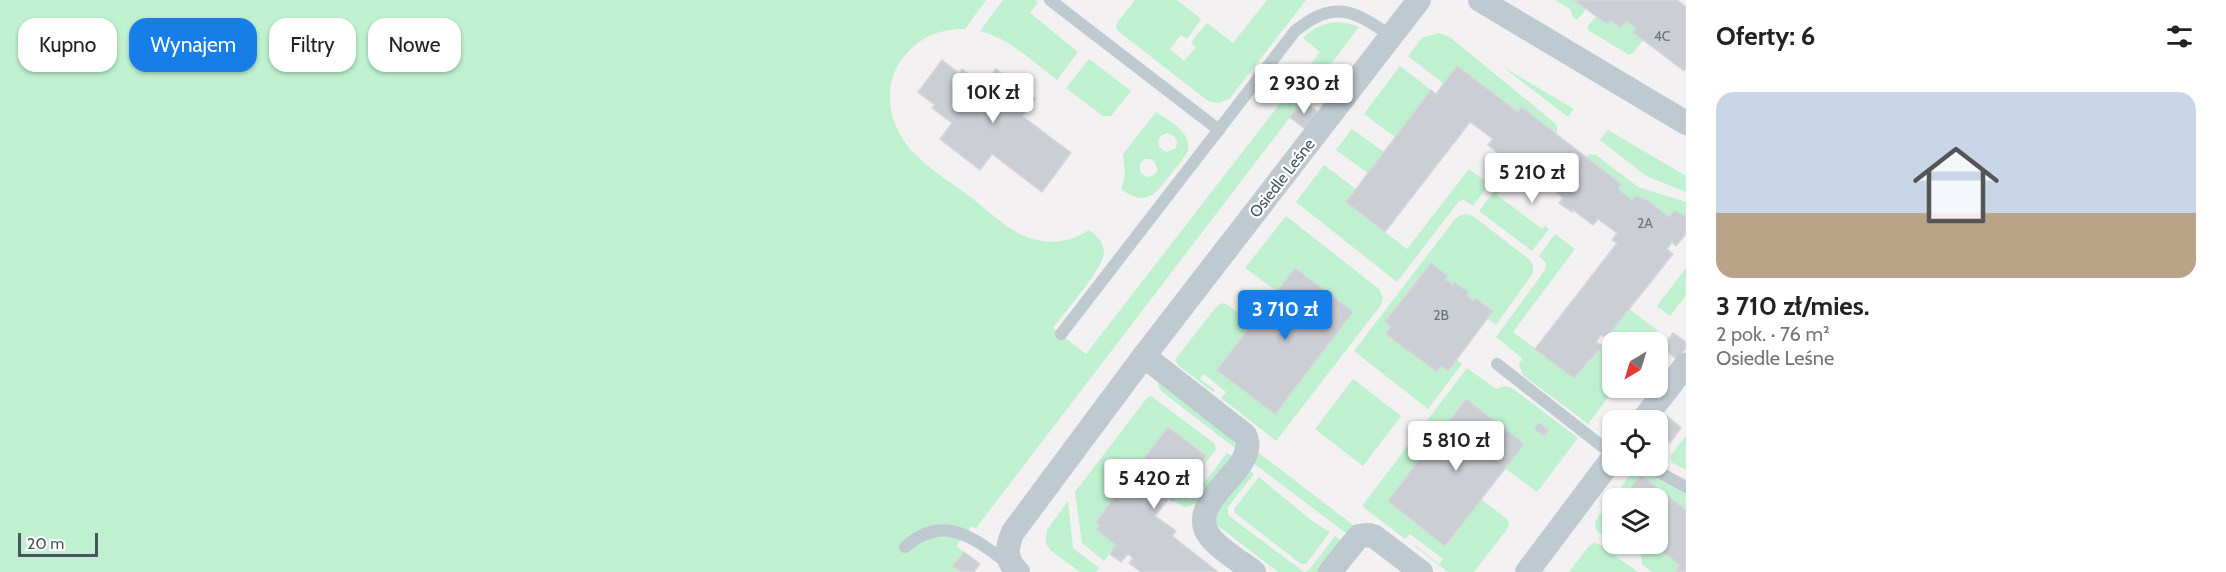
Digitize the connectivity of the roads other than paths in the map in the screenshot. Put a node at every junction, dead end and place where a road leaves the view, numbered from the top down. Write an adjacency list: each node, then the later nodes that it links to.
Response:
1 (1050, 0): 6 (lane)
2 (1419, 0): 4 (street, Osiedle Leśne)
3 (1480, 0): 5 (street)
4 (1391, 36): 6 (lane); 8 (street, Osiedle Leśne)
5 (1686, 123)
6 (1218, 130): 7 (lane)
7 (1061, 334)
8 (1144, 356): 17 (street, Osiedle Leśne); 18 (street)
9 (1497, 364): 12 (lane)
10 (1686, 365): 11 (street)
11 (1651, 410)
12 (1602, 446)
13 (1602, 472): 21 (street)
14 (1666, 476): 15 (lane)
15 (1686, 487)
16 (905, 547): 17 (lane)
17 (1014, 569)
18 (1254, 572)
19 (1330, 572): 20 (street)
20 (1420, 572)
21 (1527, 572)

